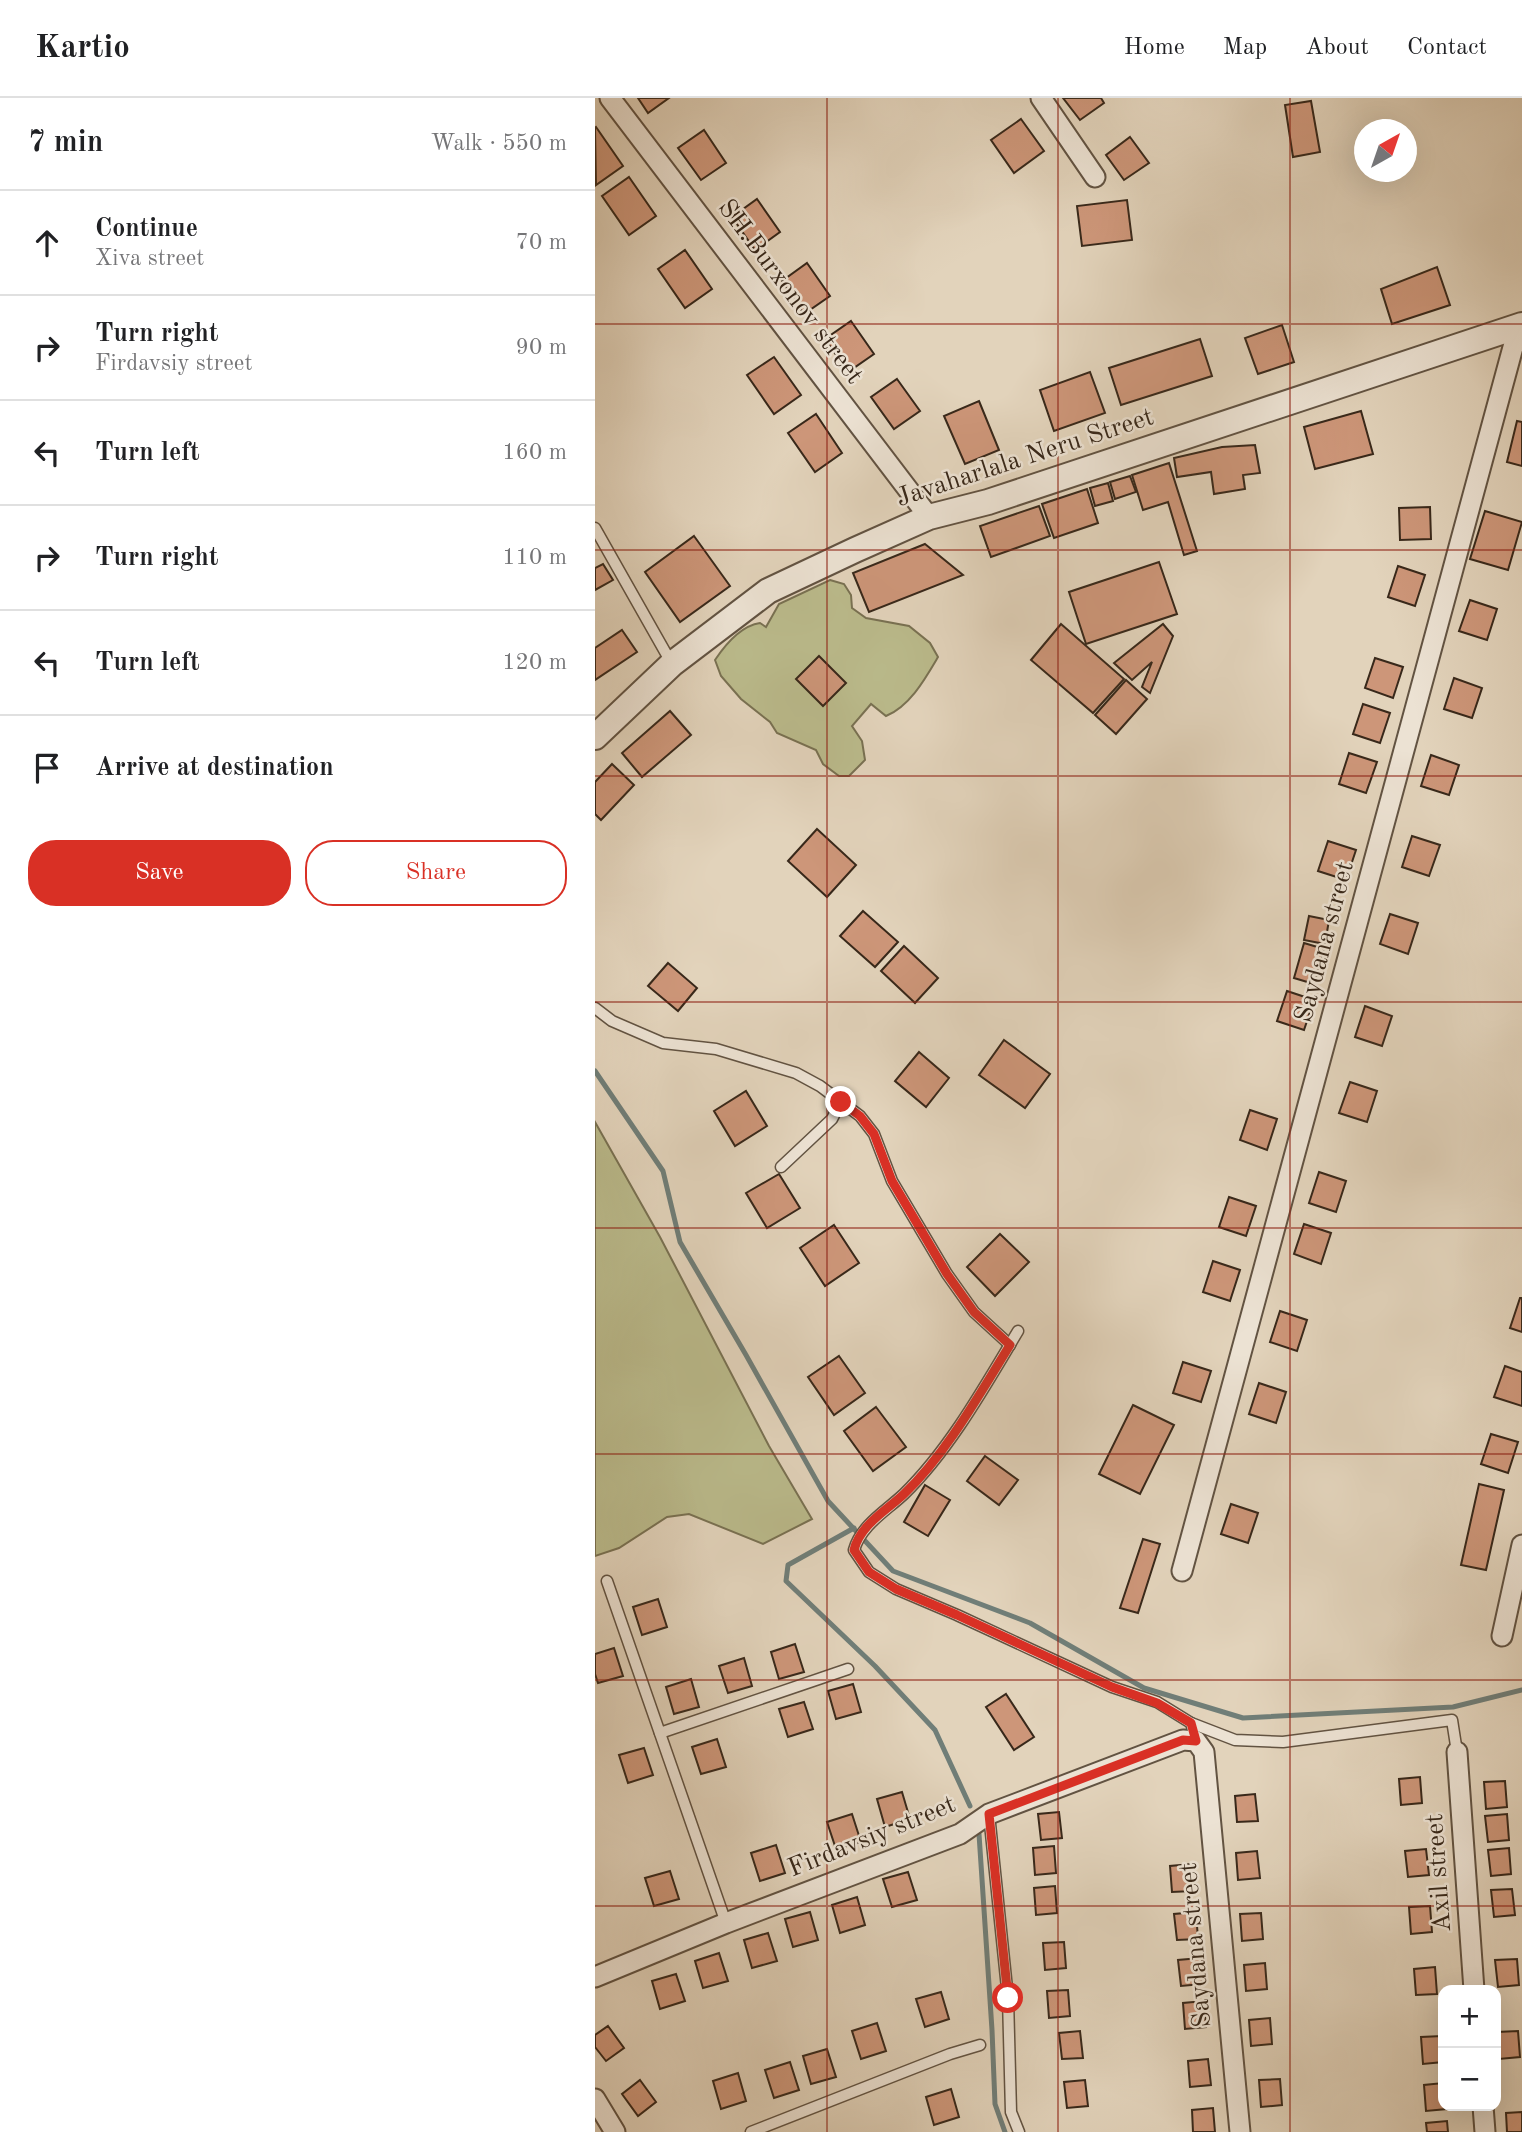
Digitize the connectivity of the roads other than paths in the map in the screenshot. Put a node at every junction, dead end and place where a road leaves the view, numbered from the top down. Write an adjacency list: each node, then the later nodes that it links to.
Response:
1 (610, 98): 5 (street, SH.Burxonov street)
2 (1041, 98): 3 (street)
3 (1095, 177)
4 (1521, 325): 5 (street, Javaharlala Neru Street); 15 (street, Saydana street)
5 (929, 517): 7 (street, Javaharlala Neru Street)
6 (595, 528): 7 (lane)
7 (672, 664): 8 (street, Javaharlala Neru Street)
8 (595, 737)
9 (595, 1008): 10 (lane)
10 (841, 1102): 11 (lane); 13 (lane)
11 (781, 1167)
12 (1018, 1331): 13 (lane)
13 (1010, 1345): 20 (lane)
14 (1522, 1545): 17 (street)
15 (1182, 1571)
16 (607, 1581): 19 (lane)
17 (1502, 1636)
18 (848, 1670): 19 (lane)
19 (660, 1733): 23 (lane)
20 (1197, 1739): 21 (lane); 22 (street, Firdavsiy street); 32 (street, Saydana street)
21 (1457, 1752): 25 (street, Axil street)
22 (989, 1814): 23 (street, Firdavsiy street); 31 (lane)
23 (726, 1923): 24 (street, Firdavsiy street)
24 (595, 1977)
25 (1474, 1985)
26 (980, 2045): 30 (lane)
27 (595, 2099): 29 (street)
28 (1483, 2111): 33 (street)
29 (615, 2132)
30 (751, 2132)
31 (1019, 2132)
32 (1240, 2132)
33 (1485, 2132)

